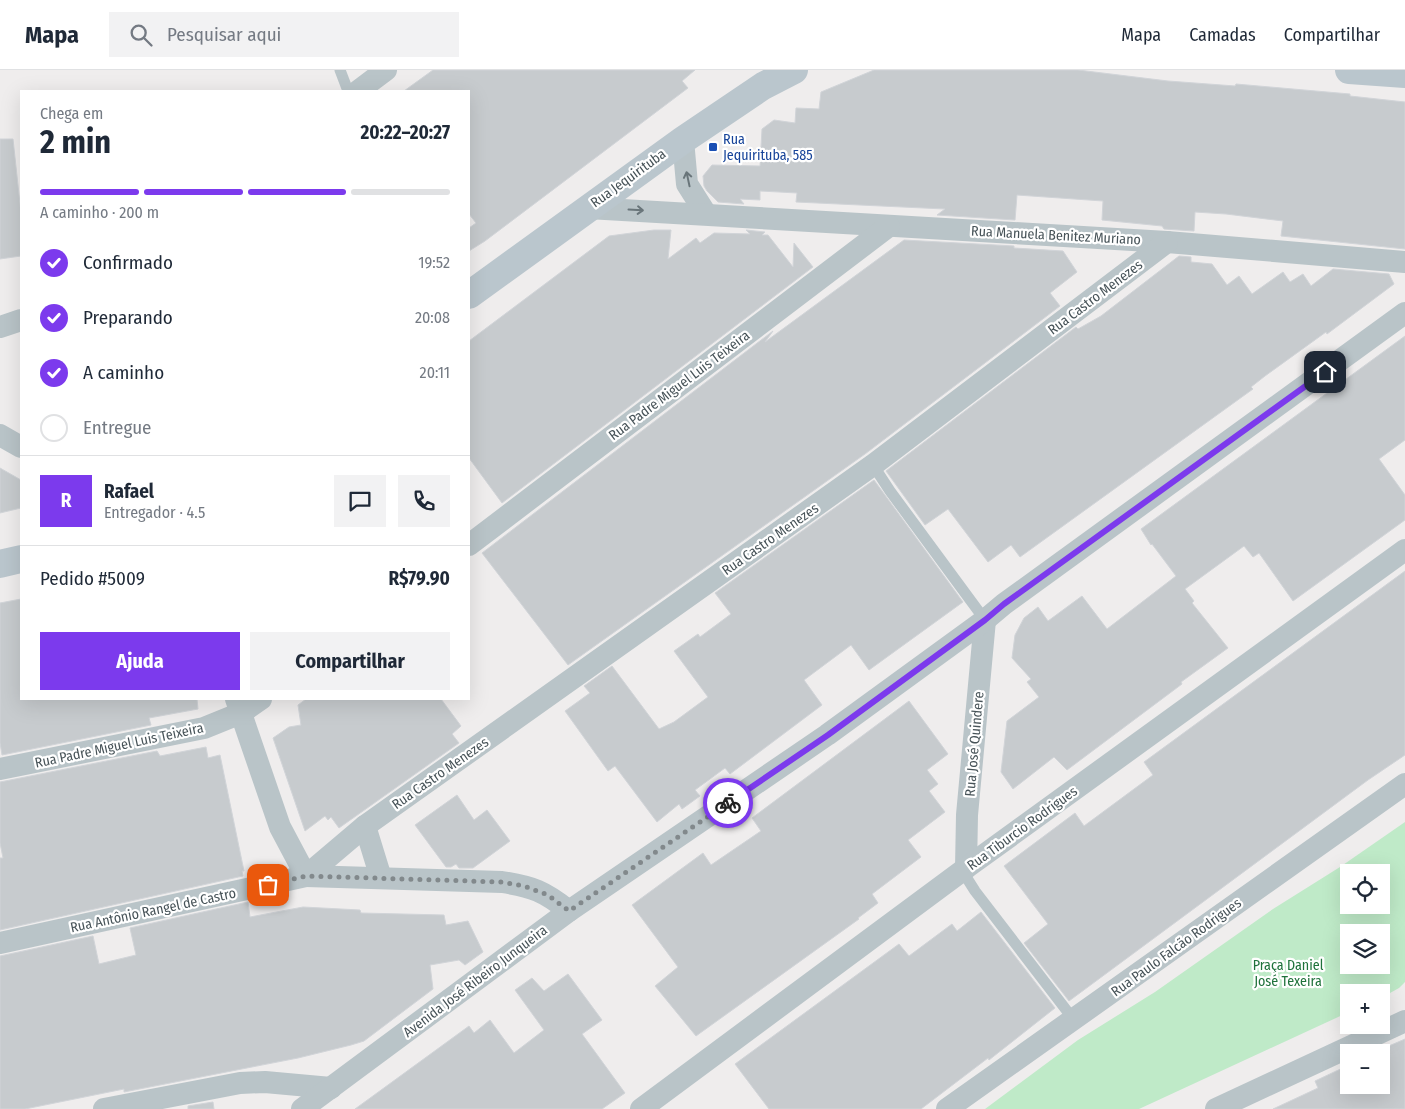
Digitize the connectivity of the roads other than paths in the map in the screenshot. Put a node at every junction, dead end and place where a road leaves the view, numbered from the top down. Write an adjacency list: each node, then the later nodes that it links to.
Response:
1 (340, 70): 6 (lane)
2 (386, 70): 7 (street)
3 (794, 70): 8 (street, Rua Jequirituba)
4 (1349, 70): 5 (street)
5 (1405, 74)
6 (348, 90)
7 (359, 90)
8 (683, 140): 9 (street, Rua Jequirituba); 10 (street, one-way to 8)
9 (588, 208): 10 (street, Rua Manuela Benitez Muriano, one-way to 10); 14 (street, Rua Jequirituba)
10 (706, 214): 11 (street, Rua Manuela Benitez Muriano)
11 (889, 226): 12 (street, Rua Manuela Benitez Muriano); 21 (street, Rua Padre Miguel Luis Teixeira)
12 (1167, 242): 13 (street, Rua Manuela Benitez Muriano); 20 (street, Rua Castro Menezes)
13 (1405, 262)
14 (470, 294)
15 (1405, 313): 25 (street, Avenida José Ribeiro Junqueira)
16 (20, 320): 17 (street)
17 (0, 327)
18 (0, 436): 19 (street)
19 (20, 446)
20 (873, 466): 25 (lane); 30 (street, Rua Castro Menezes)
21 (470, 544)
22 (1405, 550): 31 (street, Rua Tiburcio Rodrigues)
23 (20, 560): 24 (street)
24 (0, 564)
25 (985, 620): 31 (street, Rua José Quindere); 34 (street, Avenida José Ribeiro Junqueira)
26 (258, 700): 27 (street, Rua Padre Miguel Luis Teixeira)
27 (238, 706): 28 (street, Rua Padre Miguel Luis Teixeira); 32 (street)
28 (0, 769)
29 (1405, 784): 36 (street, Rua Paulo Falcão Rodrigues)
30 (366, 826): 32 (street, Rua Castro Menezes); 33 (street)
31 (964, 870): 36 (lane); 41 (street, Rua Tiburcio Rodrigues)
32 (306, 876): 33 (street); 35 (street, Rua Antônio Rangel de Castro)
33 (381, 878): 34 (street)
34 (569, 911): 38 (street, Avenida José Ribeiro Junqueira)
35 (0, 943)
36 (1074, 1020): 42 (street, Rua Paulo Falcão Rodrigues)
37 (1405, 1022): 43 (street)
38 (331, 1088): 39 (street); 40 (street, Avenida José Ribeiro Junqueira)
39 (104, 1109)
40 (302, 1109)
41 (641, 1109)
42 (947, 1109)
43 (1216, 1109)

